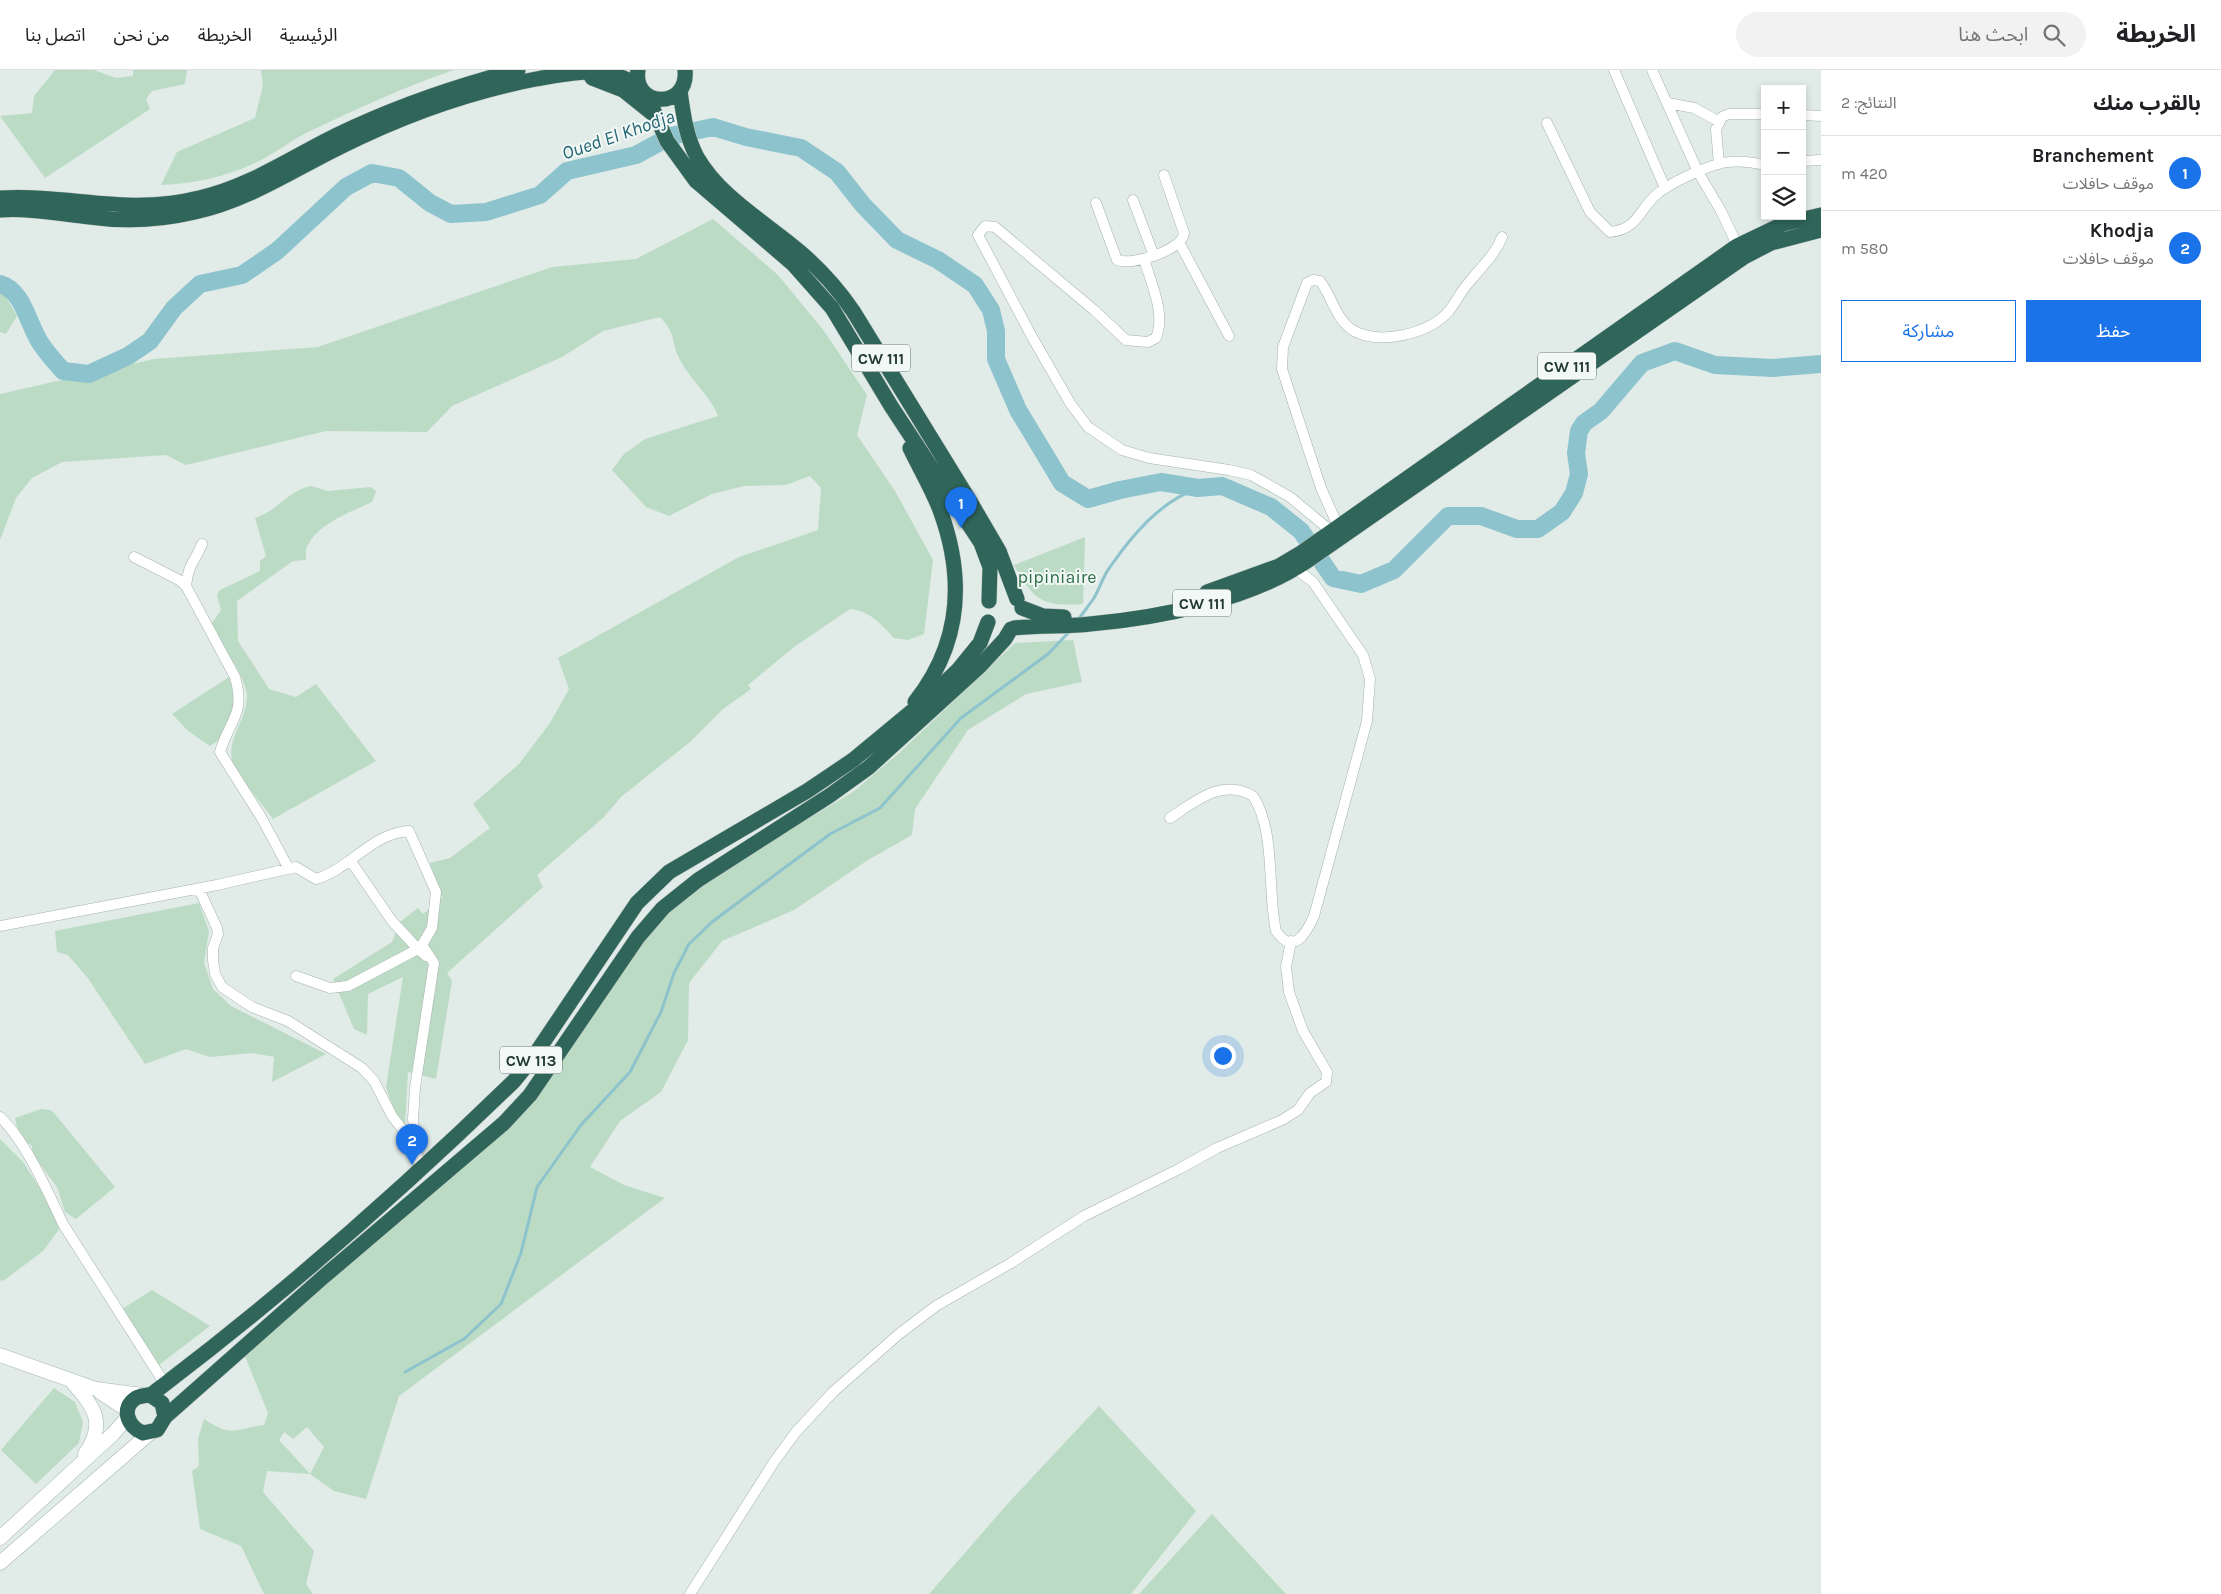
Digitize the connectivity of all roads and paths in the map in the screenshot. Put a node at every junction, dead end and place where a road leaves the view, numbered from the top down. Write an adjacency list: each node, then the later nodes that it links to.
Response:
1 (518, 70): 22 (highway)
2 (685, 70): 7 (highway)
3 (1614, 70): 21 (street)
4 (1652, 70): 8 (street)
5 (571, 74): 6 (highway); 13 (highway); 25 (highway)
6 (641, 83): 7 (highway); 13 (highway)
7 (680, 91): 40 (highway, CW 111)
8 (1668, 104): 12 (street); 19 (street)
9 (1761, 114): 12 (street)
10 (1806, 115): 11 (street)
11 (1821, 116)
12 (1718, 121): 17 (street)
13 (658, 122): 33 (highway)
14 (1547, 123): 21 (street)
15 (1821, 160): 16 (street)
16 (1806, 161)
17 (1719, 164): 18 (street); 19 (street)
18 (1761, 164)
19 (1698, 172): 21 (street); 30 (street)
20 (1164, 175): 29 (street)
21 (1665, 188)
22 (0, 198)
23 (1133, 200): 31 (street)
24 (1096, 203): 31 (street)
25 (0, 210)
26 (1821, 215): 30 (highway, CW 111)
27 (1821, 230): 30 (highway, CW 111)
28 (1502, 237): 34 (street)
29 (1180, 244): 31 (street); 32 (street)
30 (1740, 251): 34 (highway, CW 111)
31 (1149, 257): 34 (street)
32 (1229, 336)
33 (891, 406): 39 (highway); 44 (highway)
34 (1331, 534): 37 (highway, CW 111)
35 (202, 544): 38 (street)
36 (134, 557): 38 (street)
37 (1301, 561): 42 (highway, CW 111); 50 (street)
38 (186, 586): 47 (street)
39 (989, 601): 40 (highway); 41 (highway)
40 (1020, 603): 42 (highway); 43 (highway)
41 (988, 622): 43 (highway); 44 (highway)
42 (1065, 622): 43 (highway, CW 111)
43 (1012, 628): 63 (highway)
44 (898, 723): 56 (highway, CW 113)
45 (1170, 818): 50 (street)
46 (350, 860): 47 (street); 51 (street); 52 (street)
47 (289, 869): 48 (street)
48 (199, 889): 49 (street); 55 (street)
49 (0, 926)
50 (1291, 942): 68 (street)
51 (418, 949): 52 (street); 53 (street)
52 (434, 963): 55 (street)
53 (296, 976)
54 (0, 1117): 59 (street)
55 (418, 1150): 56 (street)
56 (420, 1168): 59 (highway, CW 113)
57 (0, 1355): 58 (main road)
58 (71, 1382): 60 (main road); 65 (main road)
59 (165, 1384): 61 (highway, CW 113)
60 (96, 1389): 61 (main road); 62 (main road)
61 (146, 1395): 62 (highway); 63 (highway)
62 (127, 1414): 64 (highway); 65 (main road)
63 (165, 1418): 64 (highway)
64 (150, 1433): 67 (main road)
65 (67, 1477): 66 (main road)
66 (0, 1538)
67 (0, 1563)
68 (690, 1594)

